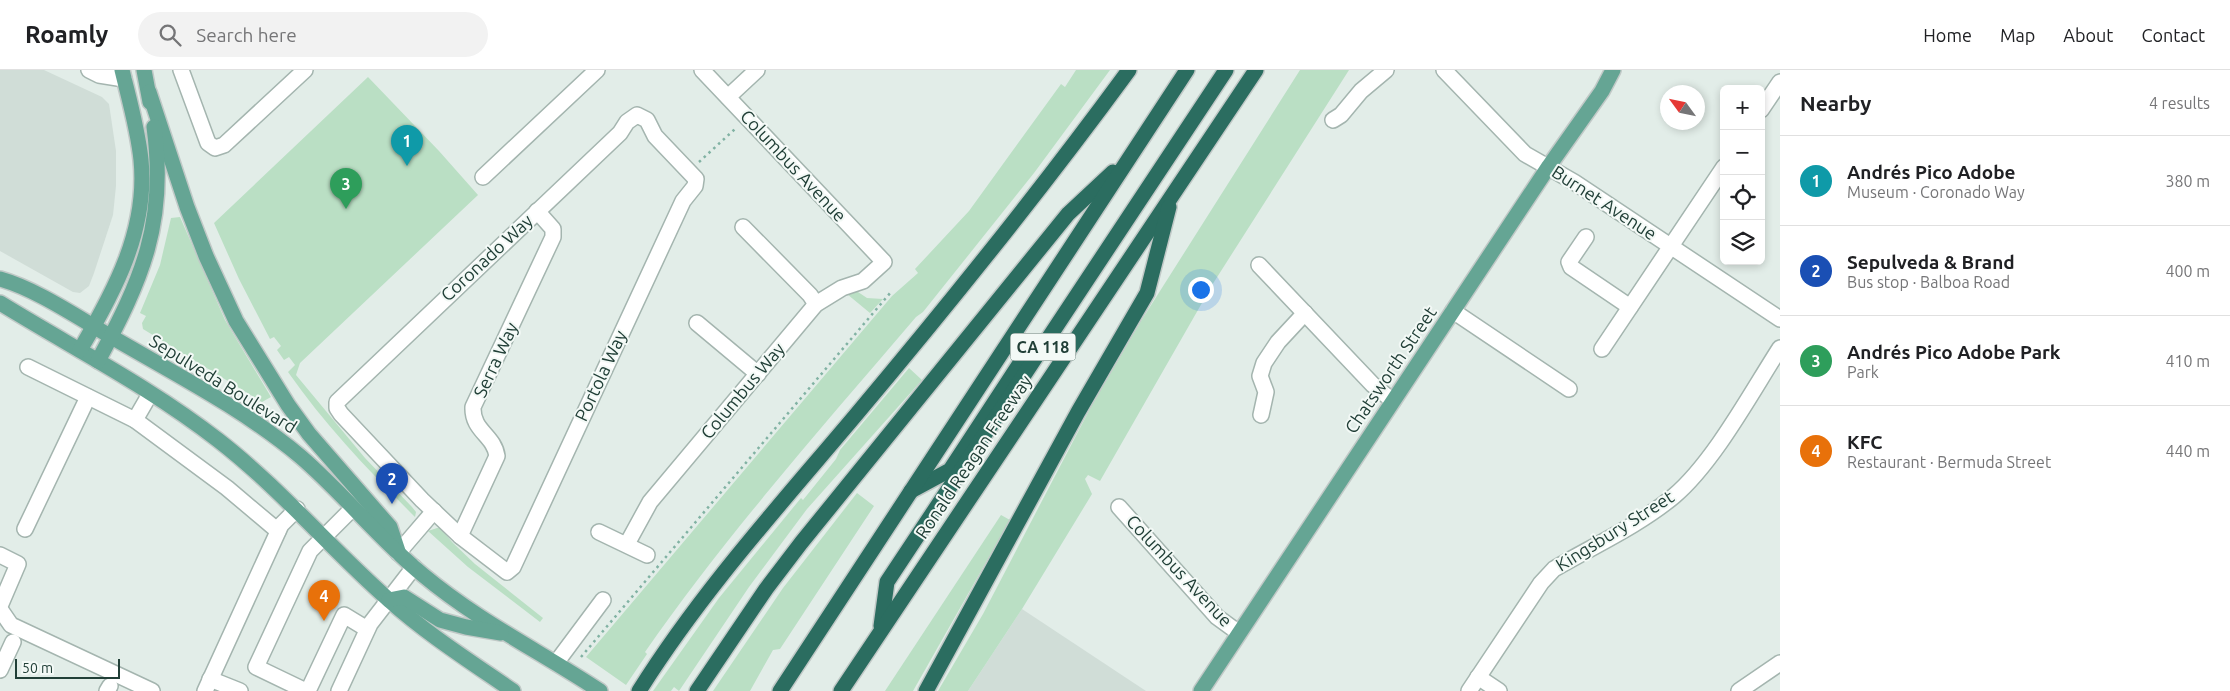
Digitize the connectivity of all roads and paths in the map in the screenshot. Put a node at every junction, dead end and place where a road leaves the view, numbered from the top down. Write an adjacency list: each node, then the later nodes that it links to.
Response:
1 (89, 70): 16 (street)
2 (144, 70): 18 (main road)
3 (181, 70): 4 (street)
4 (305, 70)
5 (597, 70): 27 (street)
6 (702, 70): 19 (street, Columbus Avenue)
7 (757, 70): 19 (street)
8 (1129, 70): 88 (highway)
9 (1187, 70): 23 (highway, Ronald Reagan Freeway / CA 118)
10 (1214, 70): 59 (highway, CA 118)
11 (1226, 70): 78 (highway, CA 118)
12 (1256, 70): 29 (highway, Ronald Reagan Freeway / CA 118)
13 (1386, 70): 21 (street)
14 (1444, 70): 25 (street, Burnet Avenue)
15 (1613, 70): 25 (main road, Chatsworth Street)
16 (123, 75): 45 (main road)
17 (1780, 82): 20 (street)
18 (149, 92): 46 (main road); 70 (main road)
19 (728, 97): 34 (street, Columbus Avenue)
20 (1765, 104)
21 (1333, 120)
22 (735, 129): 24 (path)
23 (1132, 154): 59 (highway, Ronald Reagan Freeway / CA 118); 95 (highway)
24 (699, 162)
25 (1549, 166): 33 (street, Burnet Avenue); 41 (main road, Chatsworth Street)
26 (1720, 173): 33 (street)
27 (483, 177)
28 (696, 179): 30 (street, Coronado Way); 68 (street, Portola Way)
29 (1172, 197): 78 (highway, Ronald Reagan Freeway / CA 118); 98 (highway)
30 (537, 211): 63 (street, Coronado Way); 68 (street, Serra Way)
31 (743, 227): 39 (street)
32 (1586, 237): 40 (street)
33 (1670, 247): 40 (street); 43 (street, Burnet Avenue)
34 (884, 262): 39 (street, Columbus Way)
35 (1259, 265): 42 (street)
36 (0, 279): 45 (main road, Sepulveda Boulevard)
37 (891, 292): 82 (path)
38 (0, 303): 49 (main road)
39 (816, 304): 52 (street, Columbus Way)
40 (1630, 308): 48 (street)
41 (1453, 311): 53 (street); 56 (main road, Chatsworth Street)
42 (1305, 313): 56 (street); 57 (street)
43 (1780, 319)
44 (698, 324): 52 (street)
45 (94, 327): 46 (main road, Sepulveda Boulevard); 49 (main road)
46 (111, 337): 50 (main road); 62 (main road, Sepulveda Boulevard)
47 (1780, 348): 86 (street, Kingsbury Street)
48 (1602, 349)
49 (80, 350): 50 (main road)
50 (98, 361): 54 (main road)
51 (28, 367): 55 (street)
52 (758, 374): 69 (street, Columbus Way)
53 (1569, 389)
54 (150, 394): 58 (street); 61 (main road)
55 (88, 397): 58 (street); 64 (street)
56 (1393, 401): 80 (main road, Chatsworth Street)
57 (1261, 415)
58 (135, 420): 65 (street)
59 (910, 492): 96 (highway, Ronald Reagan Freeway / CA 118)
60 (1119, 507): 80 (street, Columbus Avenue)
61 (297, 509): 65 (street); 67 (main road)
62 (352, 509): 67 (street); 70 (main road, Sepulveda Boulevard)
63 (434, 511): 68 (street); 70 (street)
64 (26, 530)
65 (278, 531): 87 (street)
66 (598, 532): 69 (street)
67 (324, 536): 74 (main road); 92 (street)
68 (460, 536)
69 (628, 544): 72 (street)
70 (398, 553): 73 (main road, Sepulveda Boulevard)
71 (0, 555): 76 (street)
72 (647, 555)
73 (414, 567): 74 (street); 79 (main road, Sepulveda Boulevard)
74 (389, 600): 77 (street); 79 (main road); 89 (main road)
75 (603, 600): 83 (street)
76 (0, 608): 90 (street)
77 (367, 629): 92 (street); 93 (street)
78 (881, 630): 97 (highway, Ronald Reagan Freeway / CA 118)
79 (507, 634): 83 (main road, Sepulveda Boulevard)
80 (1239, 634): 99 (main road, Chatsworth Street)
81 (13, 642): 85 (street)
82 (581, 658)
83 (556, 663): 94 (main road, Sepulveda Boulevard)
84 (1780, 663): 102 (street)
85 (0, 670)
86 (1478, 677): 100 (street, Kingsbury Street); 101 (street)
87 (208, 685): 91 (street)
88 (642, 686)
89 (507, 689)
90 (152, 691)
91 (240, 691)
92 (307, 691)
93 (339, 691)
94 (600, 691)
95 (697, 691)
96 (780, 691)
97 (841, 691)
98 (926, 691)
99 (1201, 691)
100 (1468, 691)
101 (1499, 691)
102 (1739, 691)

